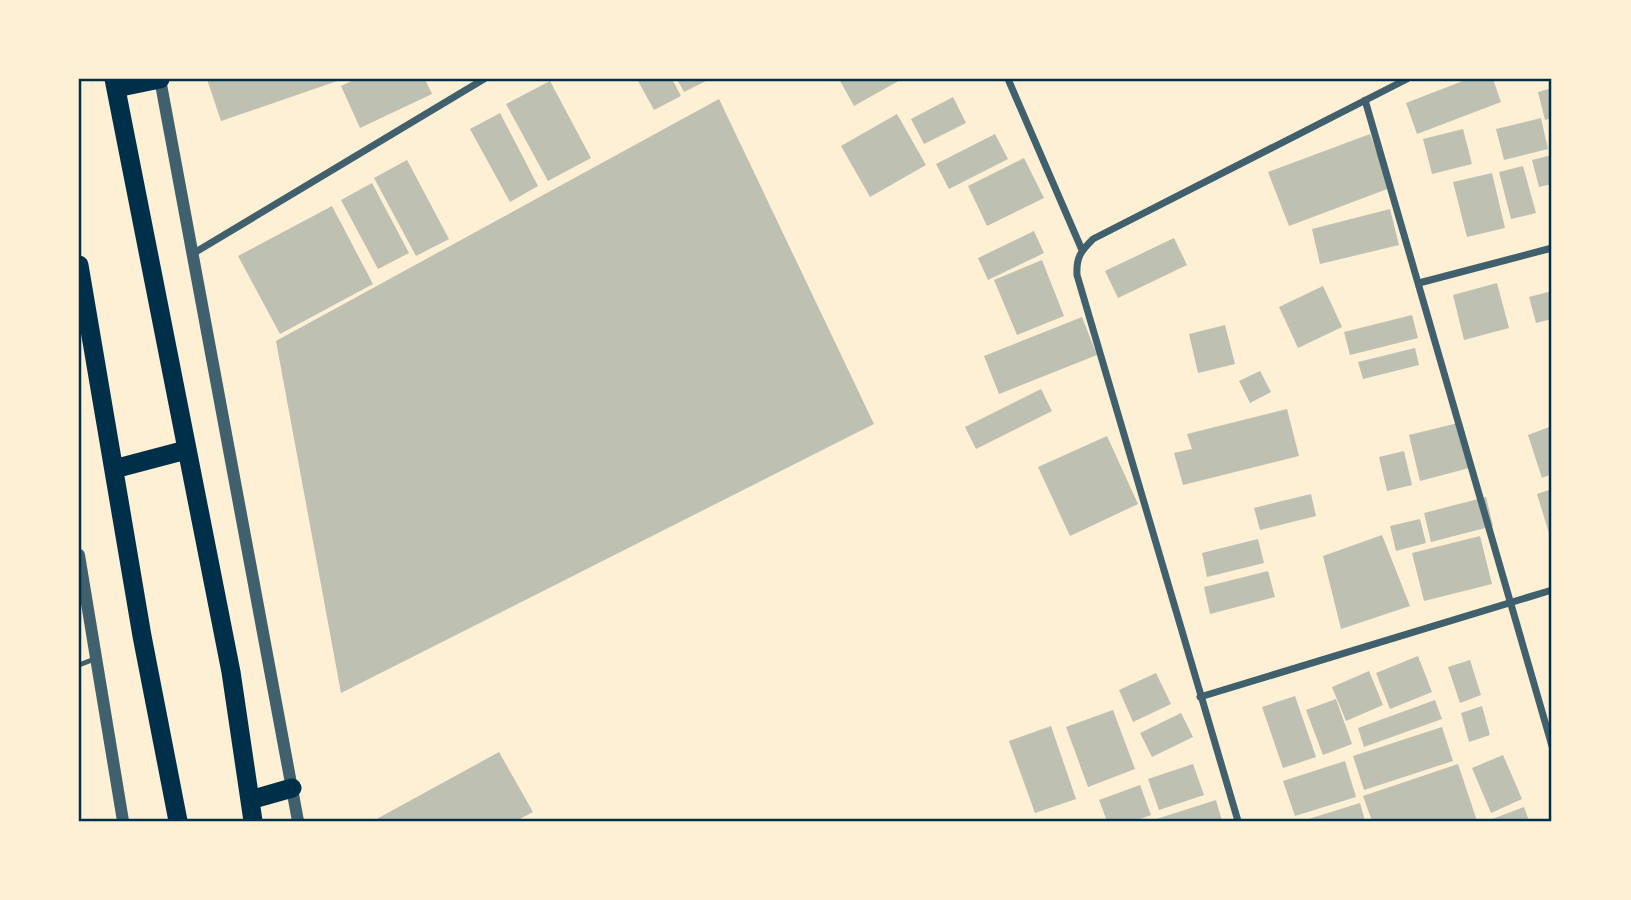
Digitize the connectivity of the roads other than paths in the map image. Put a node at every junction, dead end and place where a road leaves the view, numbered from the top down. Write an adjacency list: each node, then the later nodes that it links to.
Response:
1 (160, 79): 5 (highway); 9 (street)
2 (484, 79): 9 (street)
3 (1008, 79): 8 (street)
4 (1407, 79): 6 (street)
5 (115, 83): 12 (highway)
6 (1365, 100): 8 (street); 11 (street)
7 (1552, 248): 11 (street)
8 (1082, 250): 19 (street)
9 (194, 253): 21 (street)
10 (79, 265): 13 (highway)
11 (1419, 283): 16 (street)
12 (186, 450): 13 (highway); 22 (highway)
13 (114, 469): 24 (highway)
14 (79, 555): 17 (street)
15 (1552, 590): 16 (street)
16 (1512, 602): 19 (street); 20 (street)
17 (97, 658): 18 (lane); 23 (street)
18 (79, 665)
19 (1200, 697): 27 (street)
20 (1552, 746)
21 (292, 788): 22 (highway); 26 (street)
22 (250, 800): 25 (highway)
23 (123, 821)
24 (178, 821)
25 (253, 821)
26 (298, 821)
27 (1238, 821)

